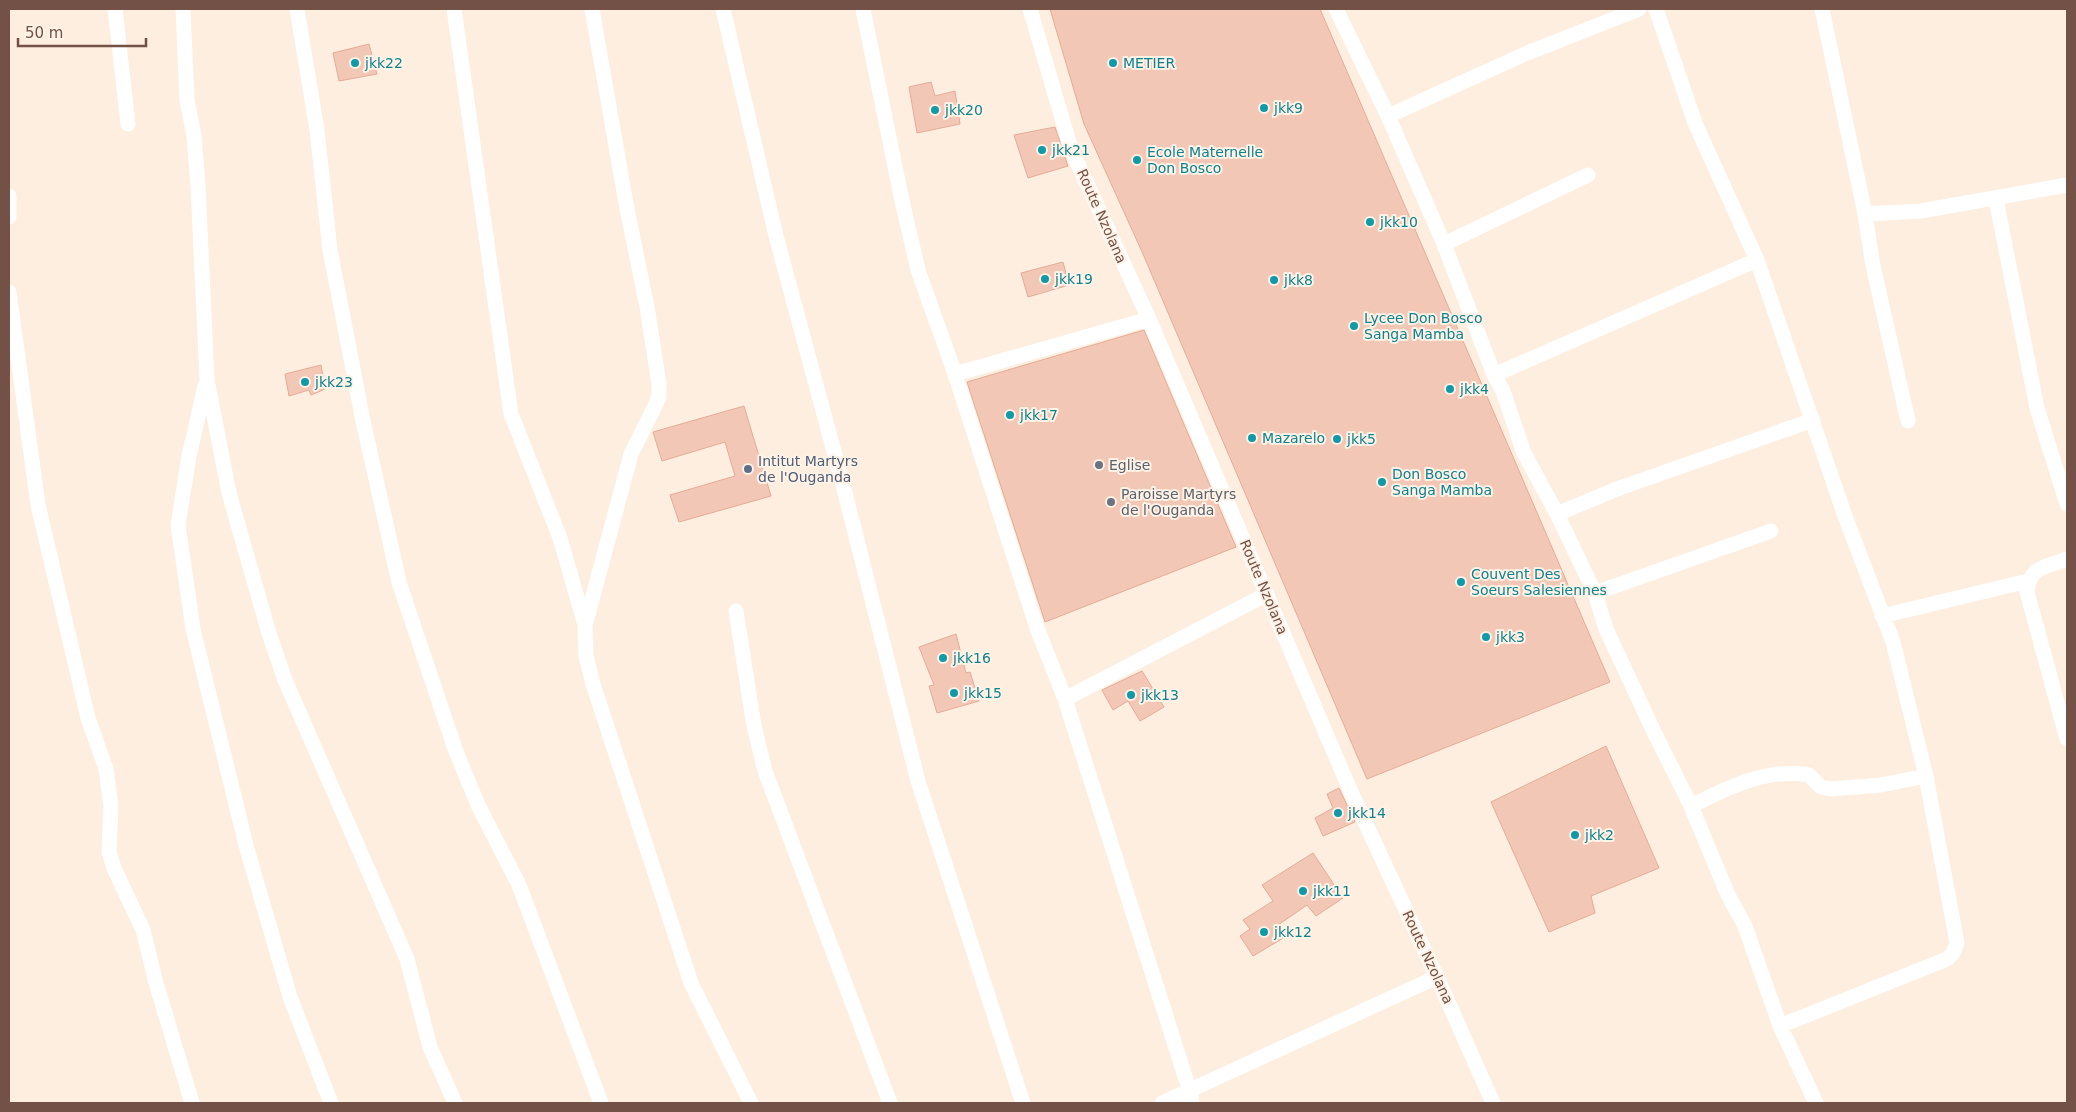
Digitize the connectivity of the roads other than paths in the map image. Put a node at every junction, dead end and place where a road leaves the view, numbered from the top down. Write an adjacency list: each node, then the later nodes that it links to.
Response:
1 (115, 9): 14 (street)
2 (183, 9): 27 (street)
3 (297, 9): 50 (street)
4 (454, 9): 39 (street)
5 (592, 9): 39 (street)
6 (723, 9): 53 (street)
7 (863, 9): 25 (street)
8 (1030, 9): 24 (street, Route Nzolana)
9 (1336, 9): 13 (street)
10 (1639, 9): 13 (street)
11 (1656, 9): 22 (street)
12 (1822, 9): 19 (street)
13 (1388, 116): 21 (street)
14 (128, 124)
15 (1588, 176): 21 (street)
16 (2067, 185): 18 (street)
17 (9, 199): 20 (street)
18 (1996, 199): 19 (street); 30 (street)
19 (1865, 214): 29 (street)
20 (9, 217)
21 (1444, 244): 26 (street)
22 (1757, 260): 26 (street); 28 (street)
23 (9, 292): 47 (street)
24 (1149, 319): 25 (street); 35 (street, Route Nzolana)
25 (955, 374): 40 (street)
26 (1494, 375): 31 (street)
27 (207, 380): 48 (street); 49 (street)
28 (1813, 420): 31 (street); 38 (street)
29 (1908, 421)
30 (2067, 504)
31 (1557, 514): 36 (street)
32 (1771, 531): 36 (street)
33 (2067, 559): 34 (street)
34 (2028, 580): 38 (street); 41 (street)
35 (1267, 594): 40 (street); 44 (street, Route Nzolana)
36 (1595, 594): 43 (street)
37 (736, 611): 52 (street)
38 (1882, 616): 42 (street)
39 (585, 626): 51 (street)
40 (1065, 699): 46 (street)
41 (2067, 739)
42 (1926, 776): 43 (street); 45 (street)
43 (1691, 806): 45 (street)
44 (1437, 977): 46 (street); 55 (street, Route Nzolana)
45 (1780, 1026): 56 (street)
46 (1191, 1097): 54 (street)
47 (192, 1103)
48 (331, 1103)
49 (455, 1103)
50 (601, 1103)
51 (751, 1103)
52 (890, 1103)
53 (1023, 1103)
54 (1162, 1103)
55 (1493, 1103)
56 (1816, 1103)

